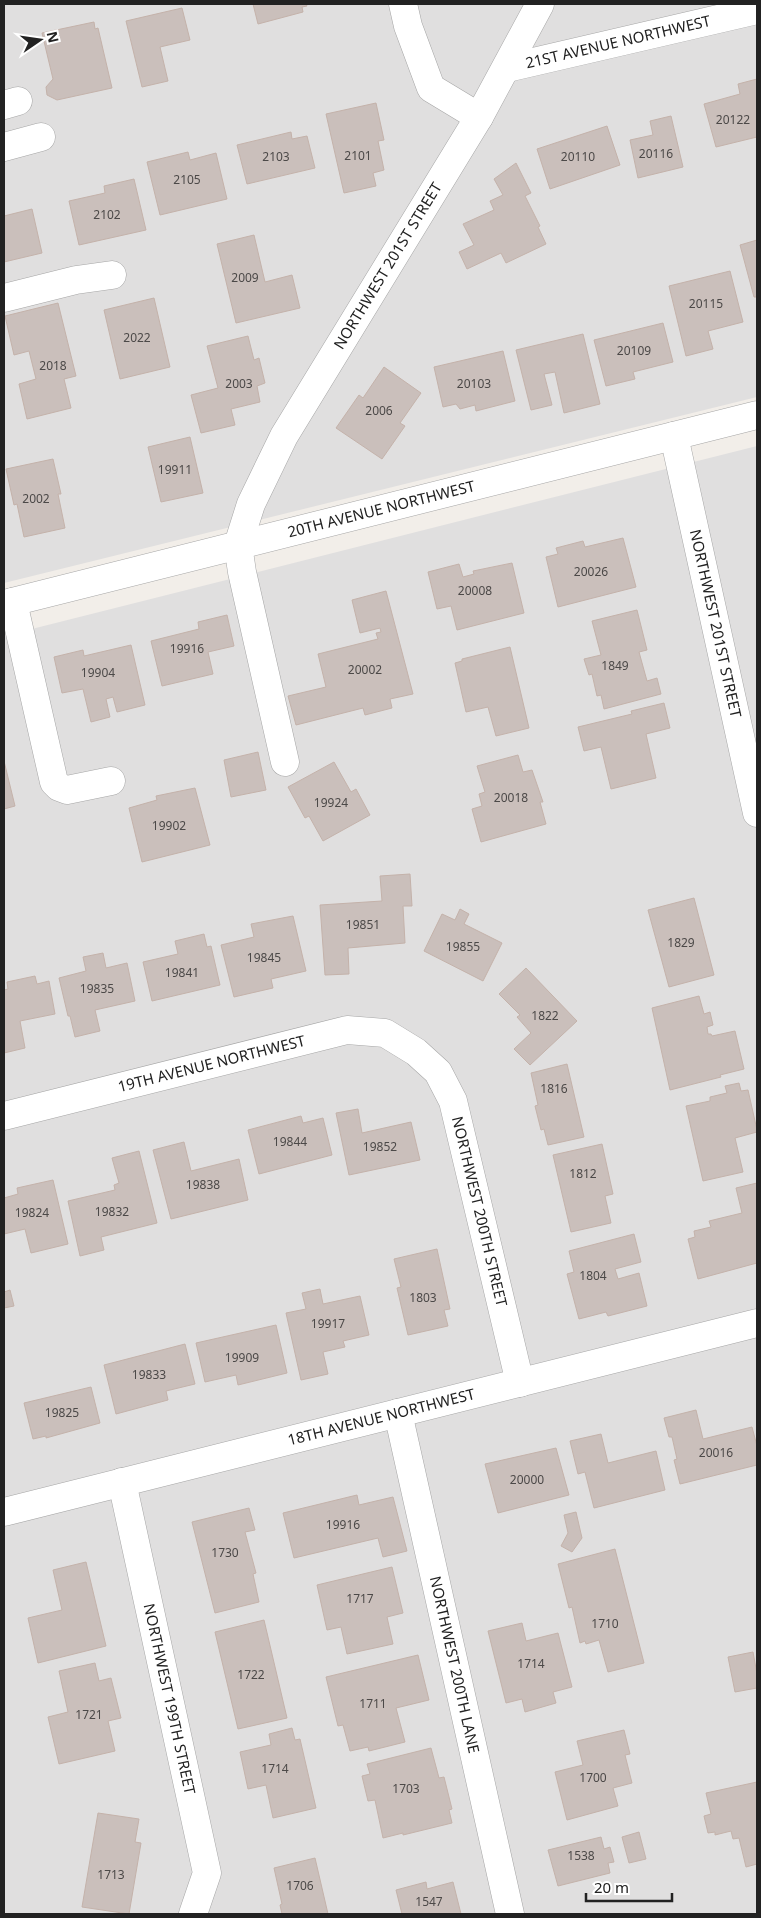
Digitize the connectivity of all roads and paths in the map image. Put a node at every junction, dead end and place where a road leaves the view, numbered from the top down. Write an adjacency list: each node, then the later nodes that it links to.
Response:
1 (402, 4): 5 (street)
2 (540, 4): 4 (street, NORTHWEST 201ST STREET)
3 (757, 10): 4 (street, 21ST AVENUE NORTHWEST)
4 (507, 68): 5 (street, NORTHWEST 201ST STREET)
5 (478, 117): 12 (street, NORTHWEST 201ST STREET)
6 (42, 137): 7 (street)
7 (4, 147)
8 (112, 275): 9 (street)
9 (4, 298)
10 (757, 415): 11 (street, 20TH AVENUE NORTHWEST)
11 (674, 436): 12 (street, 20TH AVENUE NORTHWEST); 16 (street, NORTHWEST 201ST STREET)
12 (238, 546): 13 (street, 20TH AVENUE NORTHWEST); 14 (street)
13 (8, 603): 15 (street)
14 (285, 762)
15 (111, 781)
16 (757, 813)
17 (416, 1052): 18 (street, 19TH AVENUE NORTHWEST); 20 (street, NORTHWEST 200TH STREET)
18 (4, 1116)
19 (757, 1324): 20 (street, 18TH AVENUE NORTHWEST)
20 (520, 1383): 21 (street, 18TH AVENUE NORTHWEST)
21 (398, 1413): 22 (street, 18TH AVENUE NORTHWEST); 25 (street, NORTHWEST 200TH LANE)
22 (122, 1482): 23 (street, 18TH AVENUE NORTHWEST); 24 (street, NORTHWEST 199TH STREET)
23 (4, 1512)
24 (192, 1914)
25 (510, 1914)

